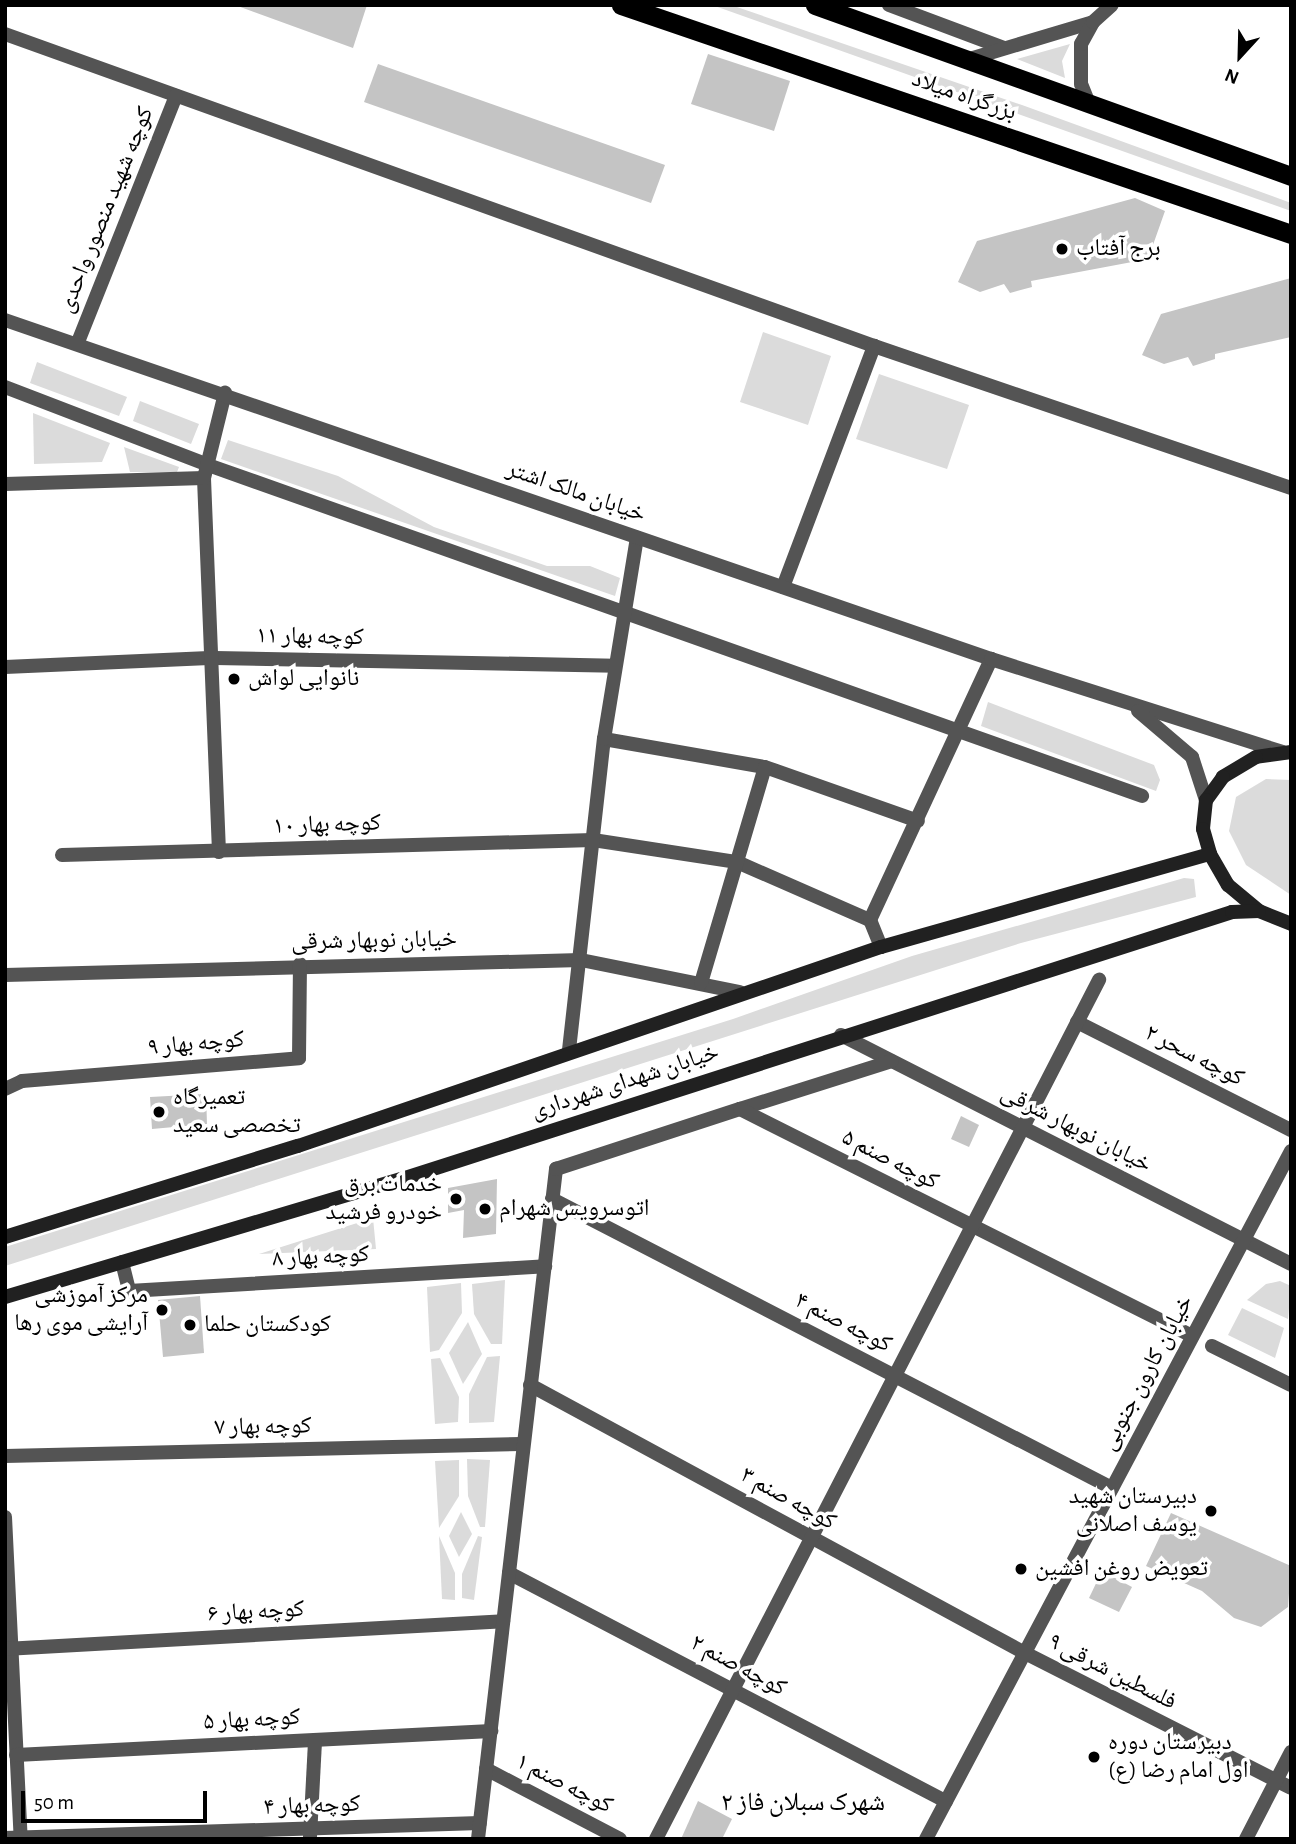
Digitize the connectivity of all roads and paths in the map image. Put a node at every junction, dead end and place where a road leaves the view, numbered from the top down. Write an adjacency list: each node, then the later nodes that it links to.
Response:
1 (621, 5): 12 (highway, بزرگراه میلاد)
2 (815, 5): 8 (highway, بزرگراه میلاد)
3 (889, 5): 7 (street)
4 (1112, 5): 5 (street)
5 (1093, 22): 7 (street); 10 (street)
6 (5, 34): 9 (street)
7 (1004, 48): 8 (street)
8 (973, 58): 10 (highway, بزرگراه میلاد)
9 (176, 96): 14 (street, کوچه شهید منصور واحدی); 15 (street)
10 (1088, 101): 11 (highway, بزرگراه میلاد)
11 (1291, 176)
12 (1291, 234)
13 (5, 320): 14 (street, خیابان مالک اشتر)
14 (78, 342): 17 (street, خیابان مالک اشتر)
15 (874, 346): 20 (street); 22 (street)
16 (5, 387): 18 (street)
17 (225, 393): 18 (street); 21 (street, خیابان مالک اشتر)
18 (206, 471): 19 (street); 23 (street); 24 (street)
19 (5, 484)
20 (1291, 488)
21 (637, 538): 22 (street, خیابان مالک اشتر); 23 (street)
22 (783, 587): 25 (street, خیابان مالک اشتر)
23 (623, 609): 26 (street); 29 (street)
24 (215, 658): 26 (street, کوچه بهار ۱۱); 27 (street, کوچه بهار ۱۱); 37 (street)
25 (991, 659): 28 (street, خیابان مالک اشتر); 29 (street)
26 (615, 666): 30 (street)
27 (5, 667)
28 (1131, 706): 31 (street, خیابان مالک اشتر); 34 (street, خیابان مالک اشتر)
29 (962, 730): 33 (street); 35 (street)
30 (604, 739): 32 (street); 36 (street)
31 (1287, 752): 34 (main road)
32 (765, 767): 35 (street); 40 (street)
33 (1142, 796)
34 (1206, 800): 38 (main road)
35 (918, 821): 42 (street)
36 (593, 840): 37 (street, کوچه بهار ۱۰); 40 (street, کوچه بهار ۱۰); 45 (street)
37 (219, 852): 39 (street, کوچه بهار ۱۰)
38 (1210, 854): 41 (main road); 44 (main road, خیابان شهدای شهرداری)
39 (62, 855)
40 (737, 862): 42 (street, کوچه بهار ۱۰); 49 (street)
41 (1259, 911): 43 (main road); 52 (main road, خیابان شهدای شهرداری)
42 (870, 920): 44 (street)
43 (1291, 924)
44 (881, 947): 50 (main road, خیابان شهدای شهرداری)
45 (581, 960): 46 (street, خیابان نوبهار شرقی); 49 (street, خیابان نوبهار شرقی); 53 (street)
46 (300, 964): 47 (street, خیابان نوبهار شرقی); 55 (street, کوچه بهار ۹)
47 (5, 975)
48 (1099, 980): 51 (street)
49 (701, 983): 50 (street, خیابان نوبهار شرقی)
50 (740, 992): 53 (main road, خیابان شهدای شهرداری)
51 (1077, 1022): 57 (street); 58 (street, کوچه سحر ۲)
52 (841, 1035): 54 (street, خیابان نوبهار شرقی); 64 (main road, خیابان شهدای شهرداری)
53 (569, 1051): 62 (main road, خیابان شهدای شهرداری)
54 (892, 1061): 56 (street); 57 (street, خیابان نوبهار شرقی)
55 (5, 1089)
56 (740, 1110): 60 (street); 61 (street, کوچه صنم ۵)
57 (1023, 1127): 61 (street); 63 (street, خیابان نوبهار شرقی)
58 (1291, 1130)
59 (1291, 1151): 63 (street, خیابان کارون جنوبی)
60 (552, 1199): 66 (street); 70 (street, کوچه صنم ۴)
61 (971, 1226): 68 (street, کوچه صنم ۵); 70 (street)
62 (5, 1237)
63 (1243, 1240): 65 (street, خیابان نوبهار شرقی); 68 (street, خیابان کارون جنوبی)
64 (122, 1262): 66 (street, کوچه بهار ۸); 67 (main road, خیابان شهدای شهرداری)
65 (1291, 1264)
66 (545, 1266): 71 (street)
67 (5, 1297)
68 (1192, 1336): 75 (street, خیابان کارون جنوبی)
69 (1212, 1346): 72 (street)
70 (895, 1375): 75 (street, کوچه صنم ۴); 77 (street)
71 (530, 1385): 73 (street); 77 (street, کوچه صنم ۳)
72 (1291, 1385)
73 (521, 1444): 74 (street, کوچه بهار ۷); 78 (street)
74 (5, 1456)
75 (1112, 1488): 81 (street, خیابان کارون جنوبی)
76 (5, 1517): 80 (street)
77 (811, 1538): 81 (street, کوچه صنم ۳); 82 (street)
78 (509, 1573): 79 (street); 82 (street, کوچه صنم ۲)
79 (503, 1621): 80 (street, کوچه بهار ۶); 83 (street)
80 (8, 1649): 86 (street)
81 (1025, 1653): 88 (street, فلسطین شرقی ۹); 90 (street, خیابان کارون جنوبی)
82 (733, 1689): 90 (street, کوچه صنم ۲); 97 (street)
83 (491, 1731): 84 (street, کوچه بهار ۵); 87 (street)
84 (315, 1740): 86 (street, کوچه بهار ۵); 92 (street)
85 (1291, 1752): 88 (street)
86 (16, 1755): 94 (street)
87 (486, 1769): 91 (street); 96 (street, کوچه صنم ۱)
88 (1277, 1781): 89 (street, فلسطین شرقی ۹); 99 (street)
89 (1291, 1788)
90 (946, 1801): 98 (street, خیابان کارون جنوبی)
91 (480, 1823): 92 (street, کوچه بهار ۴); 95 (street)
92 (310, 1834): 94 (street, کوچه بهار ۴)
93 (5, 1838): 94 (street, کوچه بهار ۴)
94 (20, 1838)
95 (478, 1839)
96 (620, 1839)
97 (656, 1839)
98 (926, 1839)
99 (1246, 1839)

